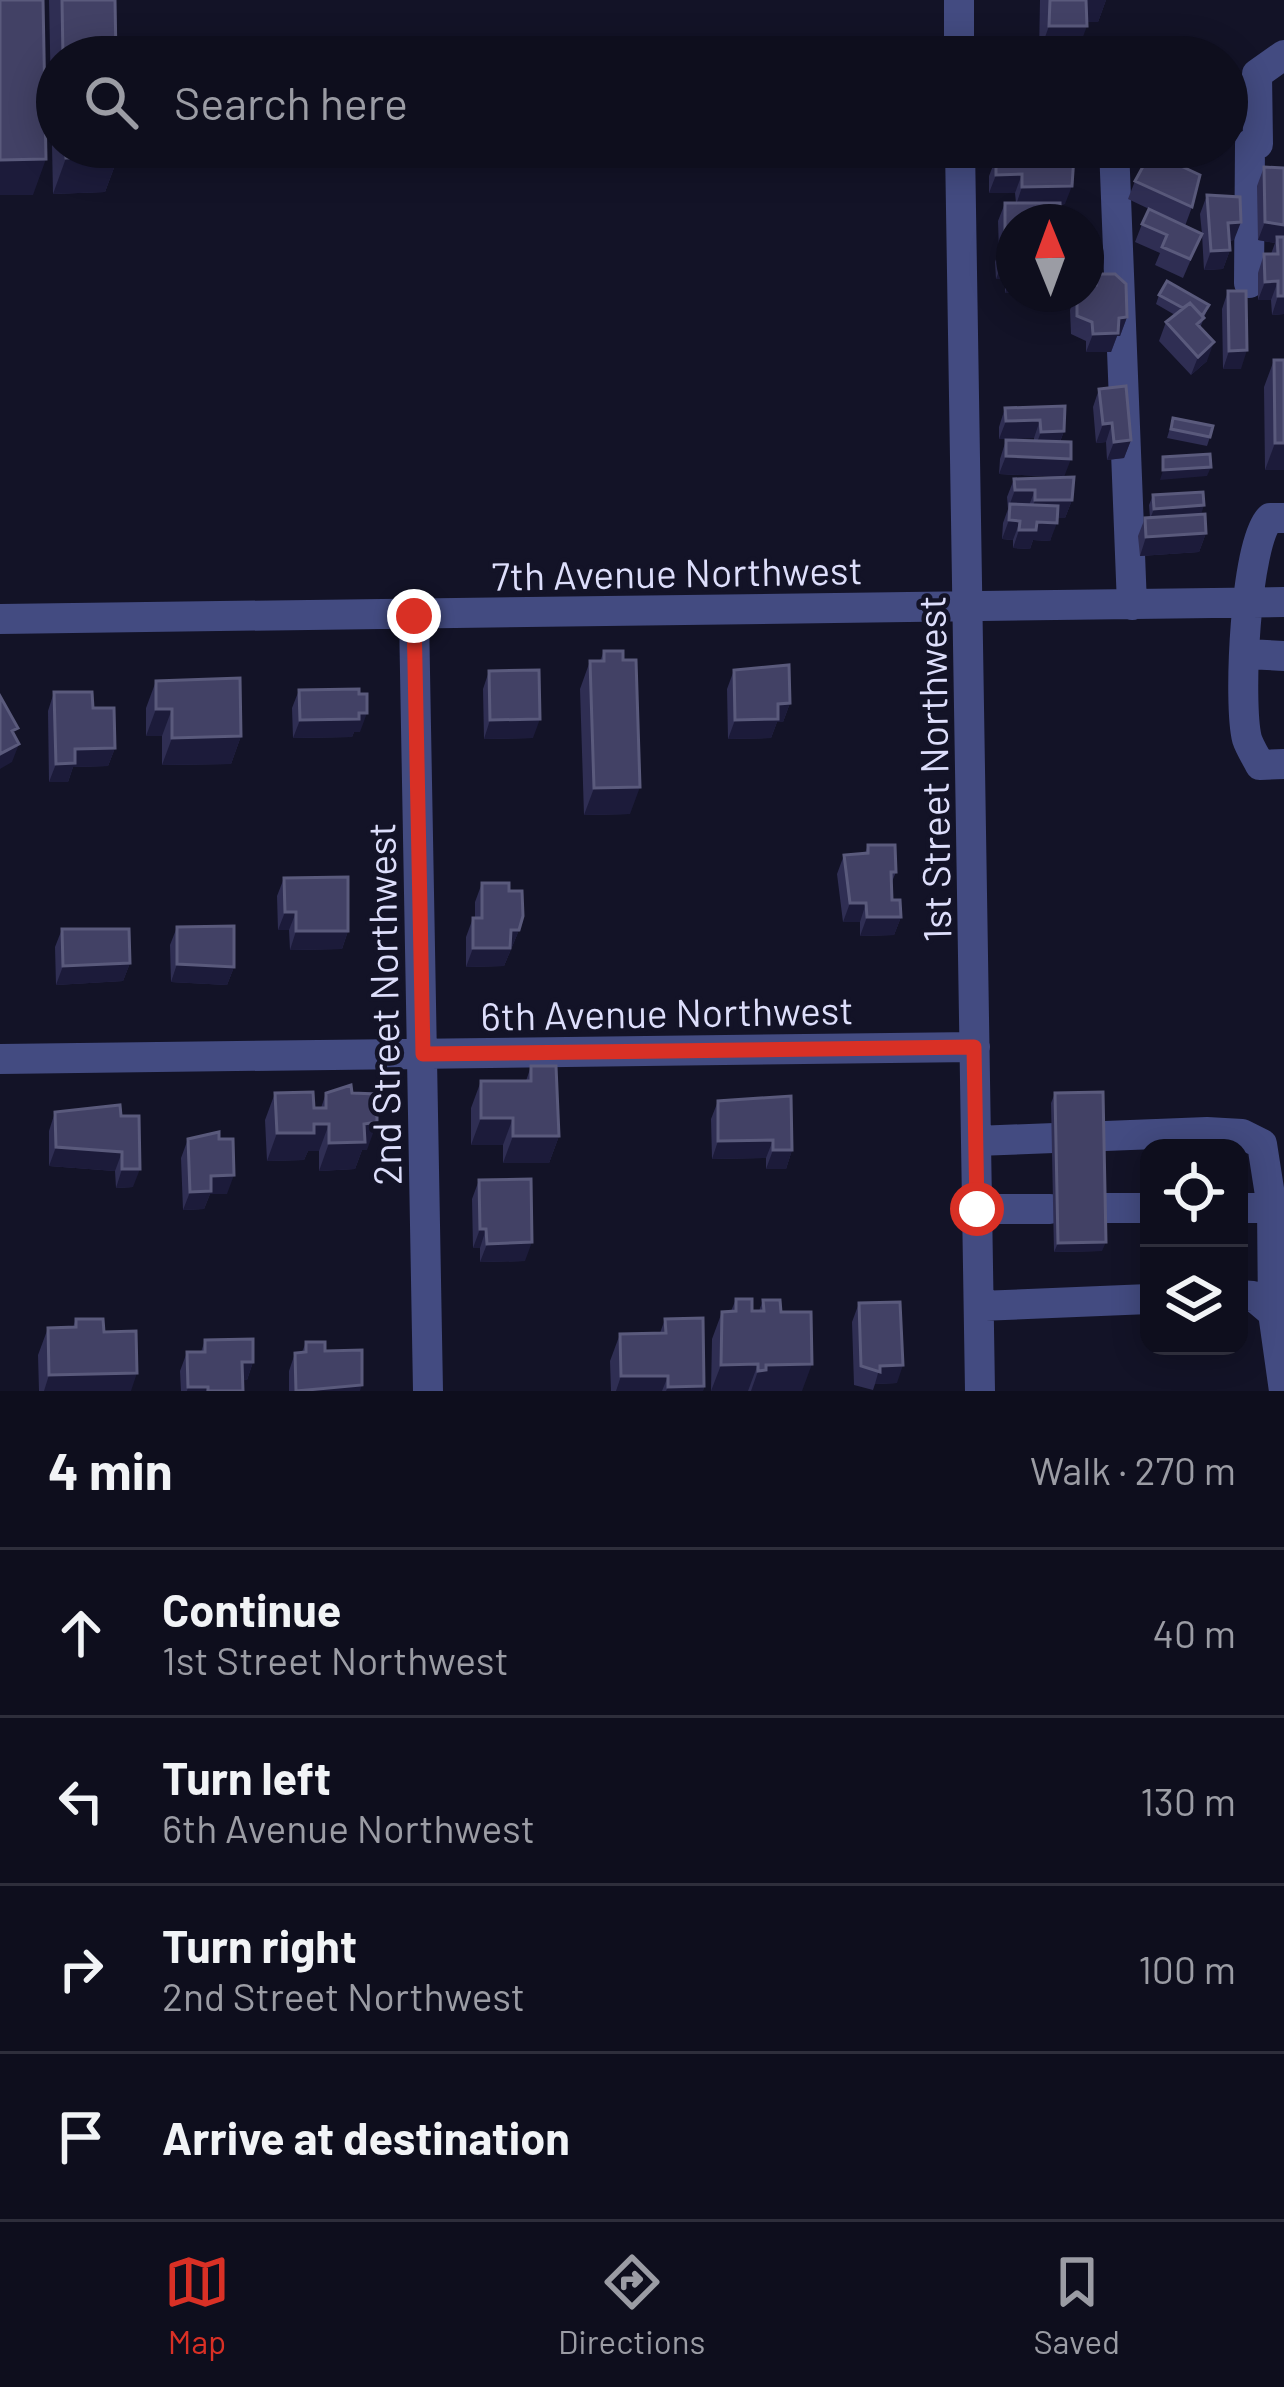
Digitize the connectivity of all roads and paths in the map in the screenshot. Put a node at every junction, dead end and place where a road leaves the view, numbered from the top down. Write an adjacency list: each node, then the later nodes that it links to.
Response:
1 (959, 0): 2 (street)
2 (959, 36)
3 (1284, 55): 4 (street)
4 (1255, 144): 7 (street)
5 (961, 168): 12 (street, 1st Street Northwest)
6 (1115, 168): 11 (street)
7 (1249, 283)
8 (1284, 518): 9 (street)
9 (1247, 602): 10 (street, 7th Avenue Northwest); 11 (street, 7th Avenue Northwest); 15 (street)
10 (1284, 602)
11 (1132, 604): 12 (street, 7th Avenue Northwest)
12 (971, 605): 13 (street, 7th Avenue Northwest); 18 (street, 1st Street Northwest)
13 (414, 616): 14 (street, 7th Avenue Northwest); 19 (street, 2nd Street Northwest)
14 (0, 619)
15 (1247, 654): 16 (street); 17 (street)
16 (1284, 656)
17 (1284, 764)
18 (974, 1047): 19 (street, 6th Avenue Northwest); 21 (street, 1st Street Northwest)
19 (423, 1054): 20 (street, 6th Avenue Northwest); 33 (street, 2nd Street Northwest)
20 (0, 1059)
21 (976, 1142): 22 (street); 27 (street, 1st Street Northwest)
22 (1273, 1144): 26 (street)
23 (1102, 1208): 24 (street)
24 (1140, 1208)
25 (1248, 1208): 26 (street)
26 (1272, 1208): 32 (street)
27 (977, 1209): 28 (street); 31 (street, 1st Street Northwest)
28 (1050, 1210)
29 (1248, 1296): 32 (street)
30 (1140, 1299): 31 (street)
31 (979, 1306): 34 (street, 1st Street Northwest)
32 (1273, 1313): 35 (street)
33 (428, 1391)
34 (980, 1391)
35 (1284, 1391)

